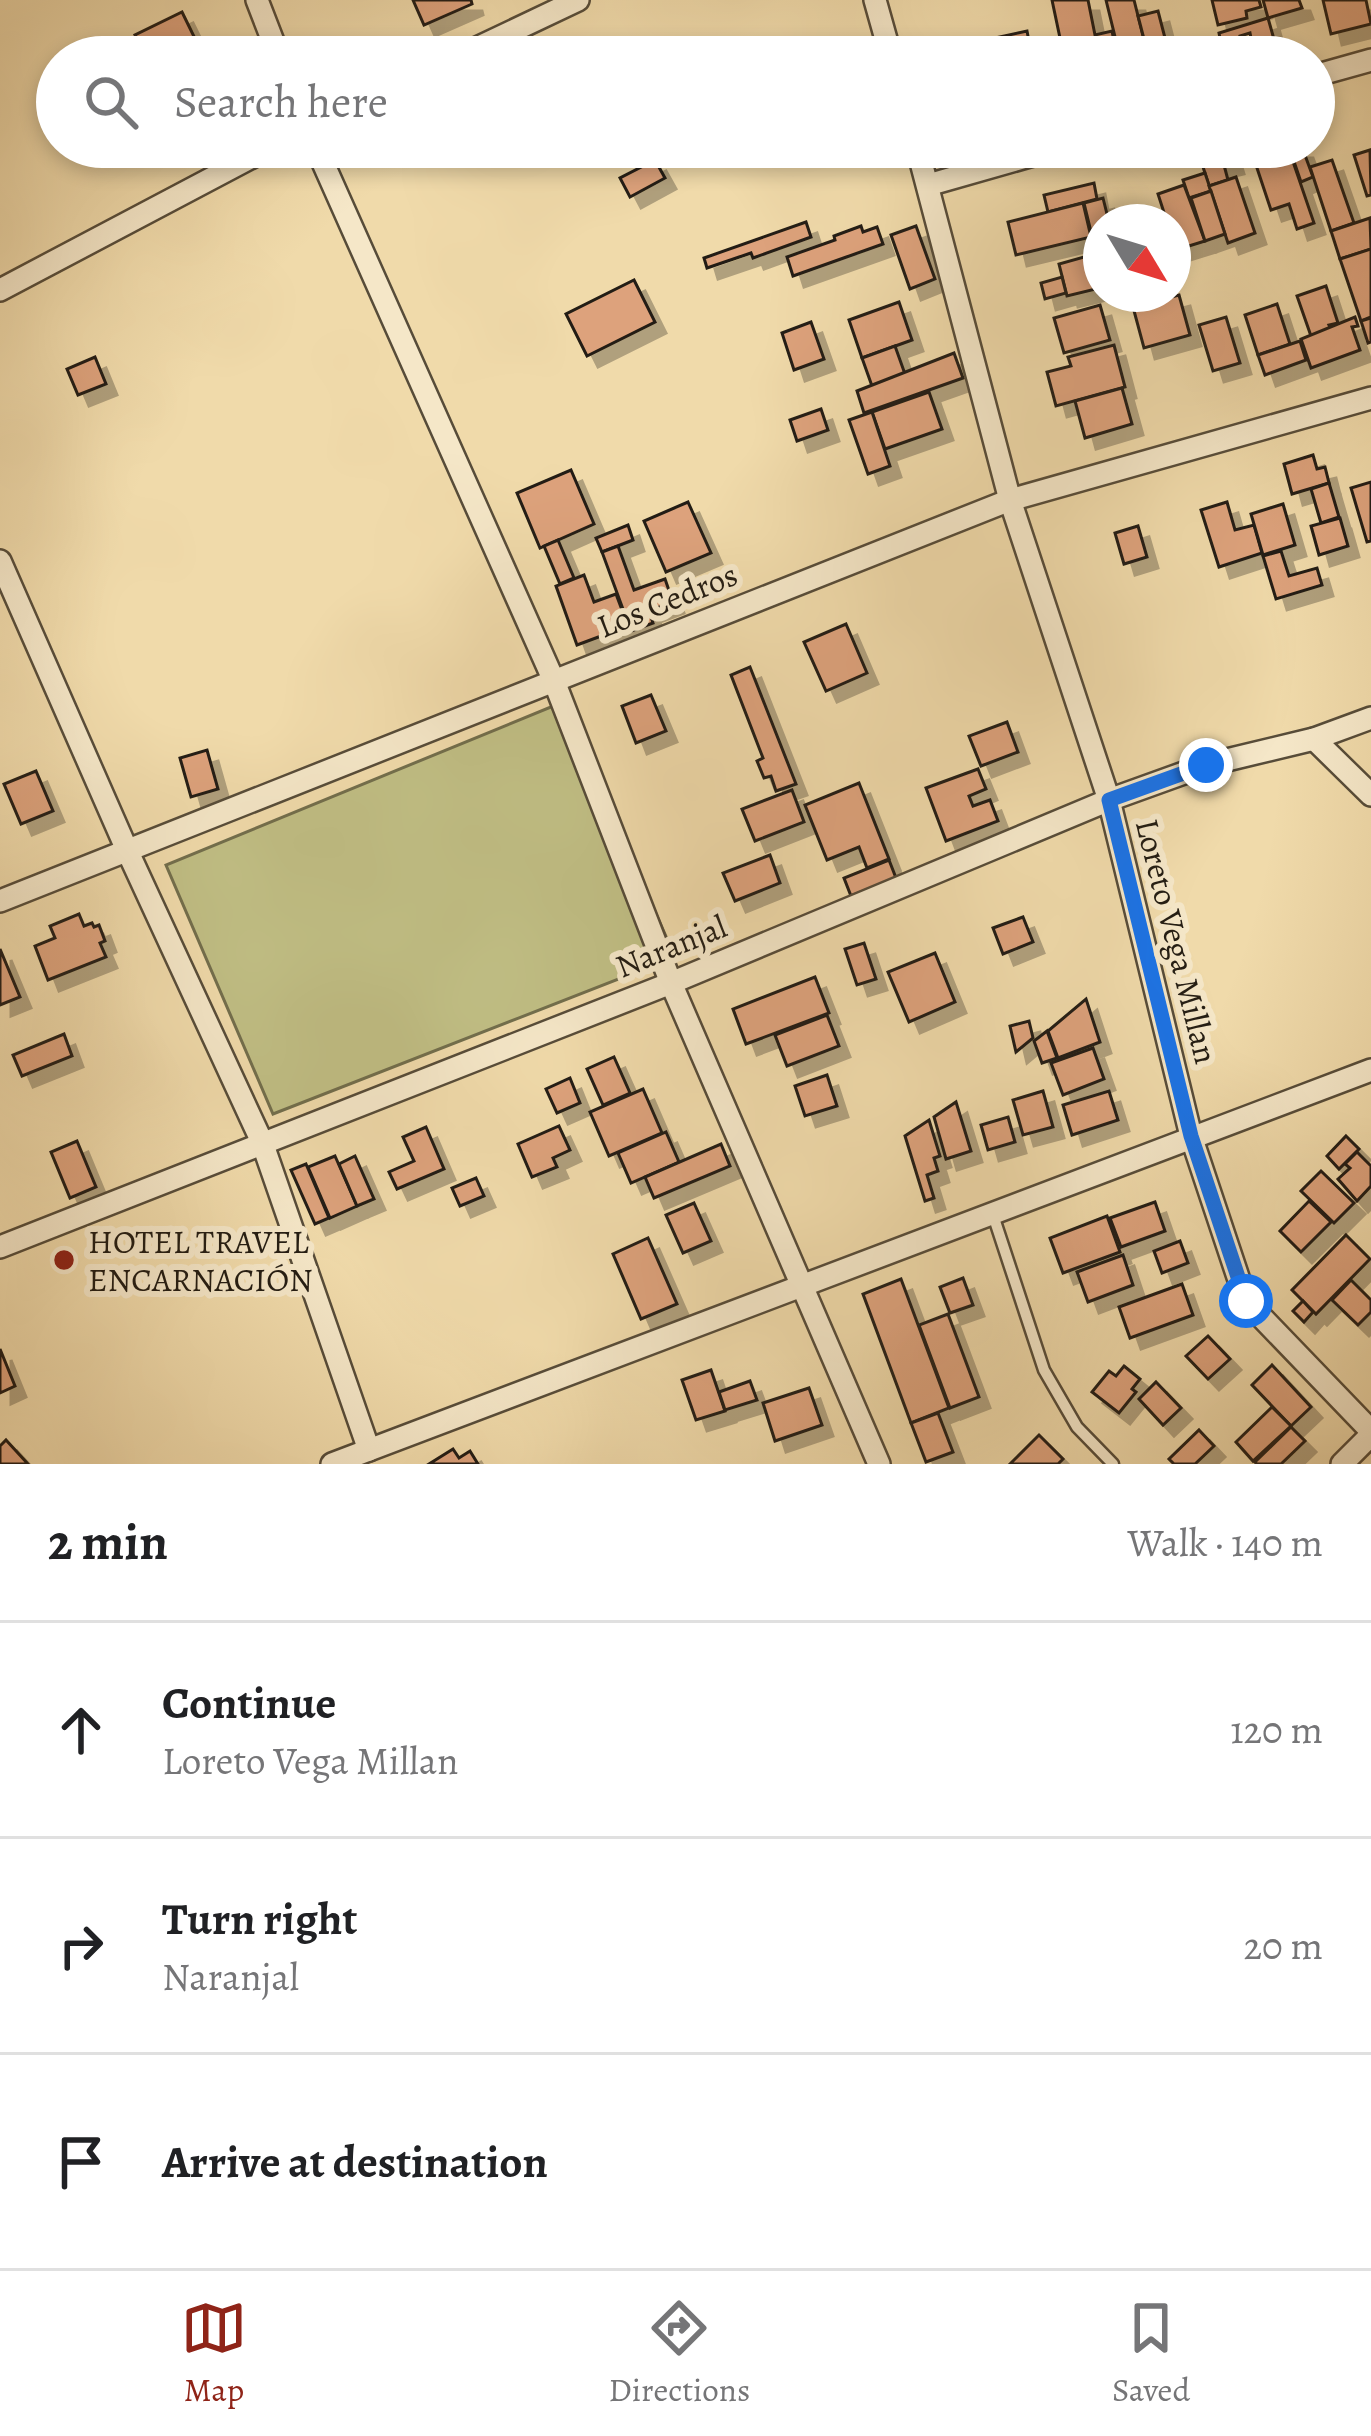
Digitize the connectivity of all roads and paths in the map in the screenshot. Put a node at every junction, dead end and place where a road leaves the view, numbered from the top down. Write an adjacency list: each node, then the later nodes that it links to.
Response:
1 (256, 0): 4 (street)
2 (578, 0): 5 (street)
3 (875, 0): 6 (street)
4 (271, 36)
5 (502, 36)
6 (885, 36)
7 (1371, 59): 8 (street)
8 (1335, 70)
9 (231, 168): 14 (street)
10 (325, 168): 18 (street)
11 (923, 168): 13 (street, Loreto Vega Millan)
12 (988, 168): 13 (street)
13 (928, 185): 16 (street, Loreto Vega Millan)
14 (0, 290)
15 (1371, 398): 16 (street, Los Cedros)
16 (1010, 500): 18 (street, Los Cedros); 22 (street, Loreto Vega Millan)
17 (0, 561): 23 (street)
18 (554, 681): 23 (street, Los Cedros); 25 (street)
19 (1371, 718): 20 (street, Naranjal)
20 (1314, 739): 21 (street); 22 (street, Naranjal)
21 (1371, 795)
22 (1109, 800): 25 (street, Naranjal); 27 (street, Loreto Vega Millan)
23 (128, 850): 24 (street, Los Cedros); 28 (street)
24 (0, 901)
25 (670, 983): 28 (street, Naranjal); 31 (street)
26 (1366, 1078): 27 (street)
27 (1191, 1136): 29 (street); 32 (street, Loreto Vega Millan)
28 (262, 1142): 30 (street, Naranjal); 33 (street)
29 (992, 1212): 31 (street); 36 (lane)
30 (0, 1247)
31 (803, 1284): 33 (street); 35 (street)
32 (1371, 1433): 37 (street)
33 (369, 1450): 34 (street)
34 (332, 1464)
35 (879, 1464)
36 (1113, 1464)
37 (1342, 1464)

